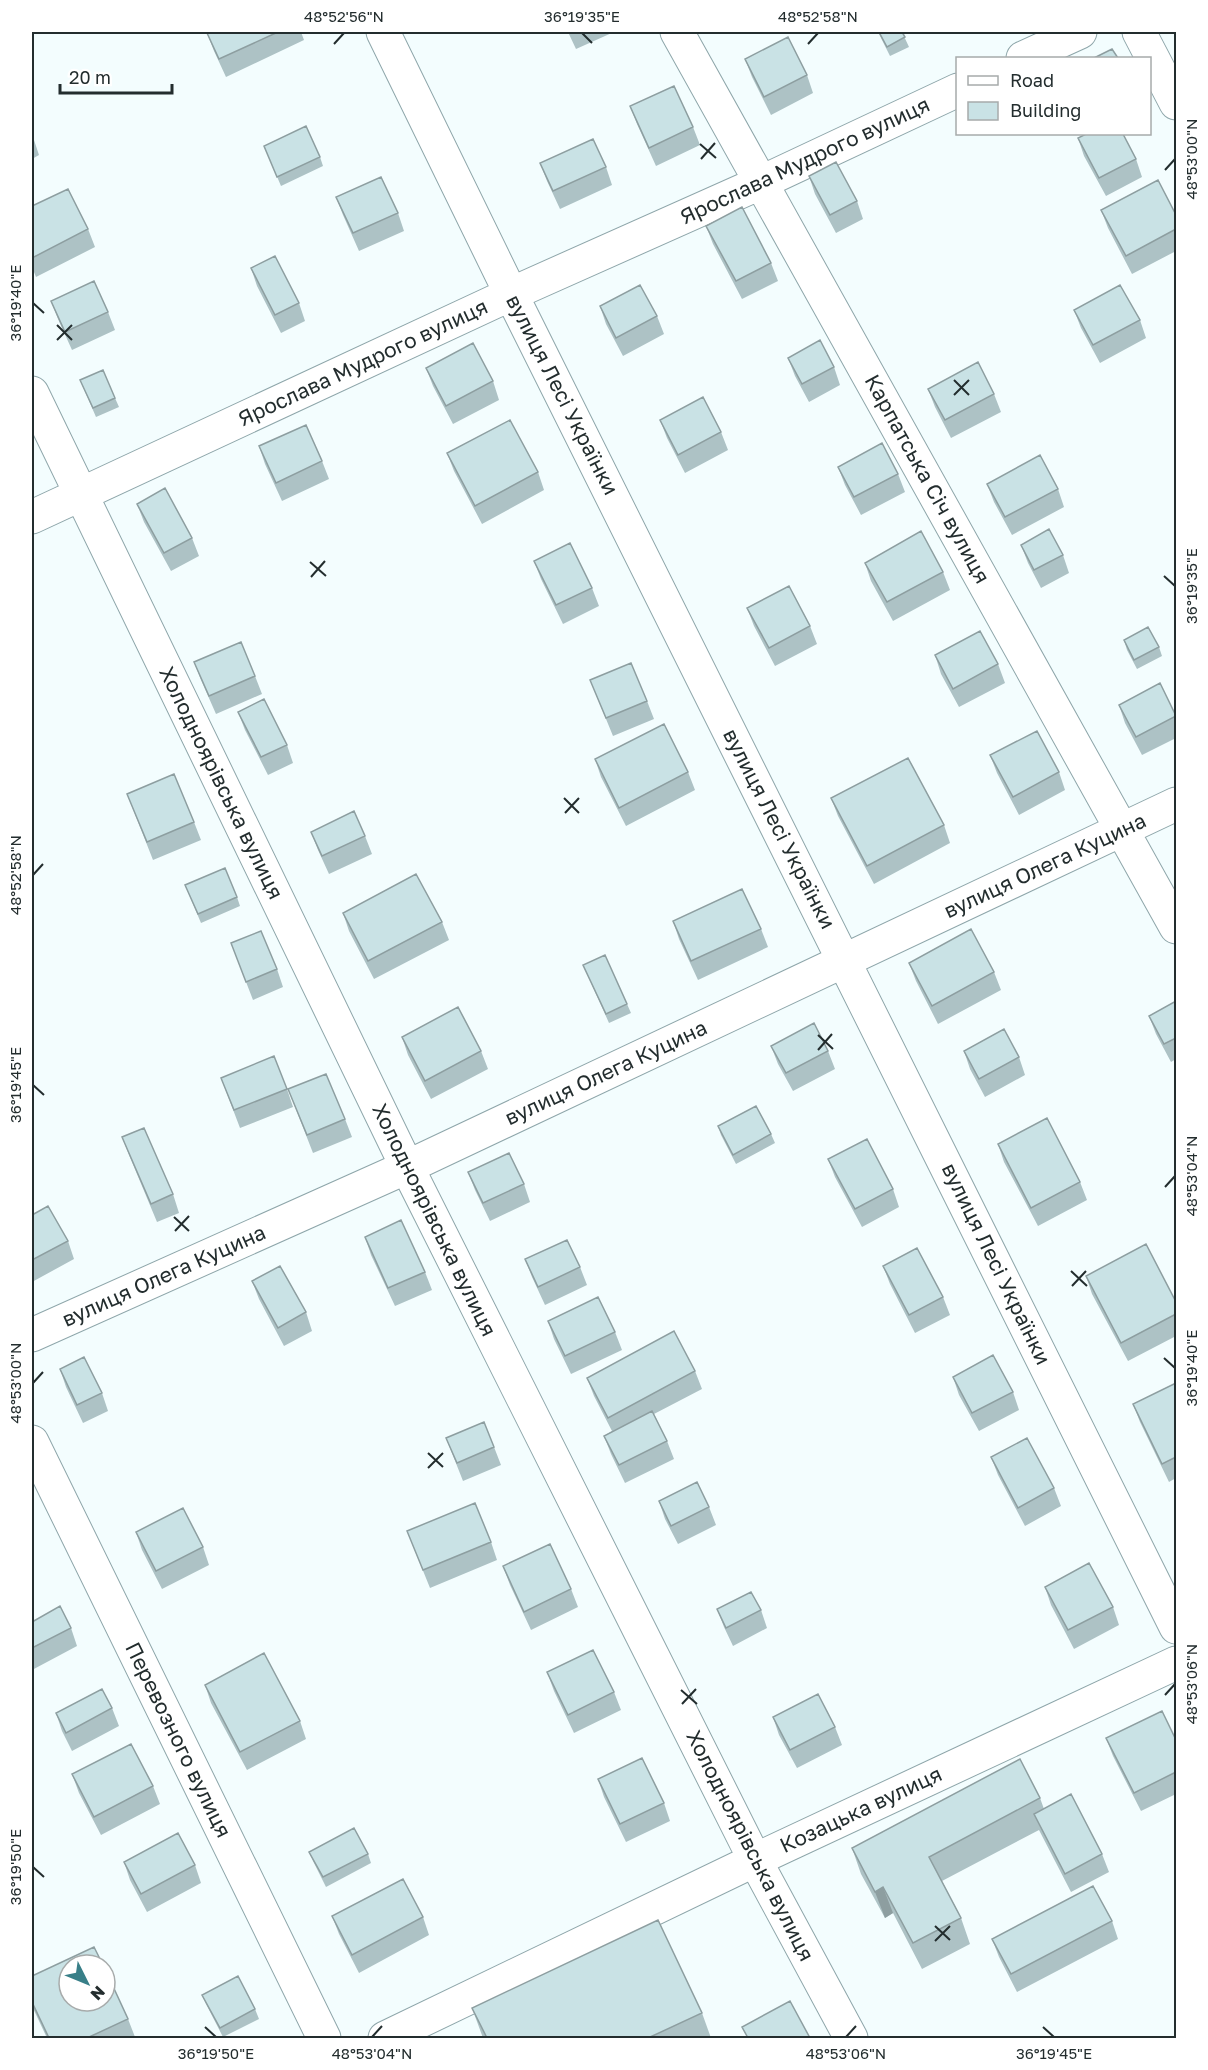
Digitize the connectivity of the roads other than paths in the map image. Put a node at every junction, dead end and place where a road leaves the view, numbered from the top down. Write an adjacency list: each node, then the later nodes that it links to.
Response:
1 (383, 32): 9 (street, вулиця Лесі Українки)
2 (676, 32): 8 (street, Карпатська Січ вулиця)
3 (1080, 32): 5 (street)
4 (1139, 32): 7 (street)
5 (1025, 57)
6 (956, 90): 8 (street, Ярослава Мудрого вулиця)
7 (1176, 103)
8 (762, 182): 9 (street, Ярослава Мудрого вулиця); 14 (street, Карпатська Січ вулиця)
9 (512, 294): 11 (street, Ярослава Мудрого вулиця); 16 (street, вулиця Лесі Українки)
10 (32, 393): 11 (street, Холодноярівська вулиця)
11 (81, 494): 12 (street, Ярослава Мудрого вулиця); 17 (street, Холодноярівська вулиця)
12 (32, 517)
13 (1176, 804): 14 (street, вулиця Олега Куцина)
14 (1123, 830): 15 (street, Карпатська Січ вулиця); 16 (street, вулиця Олега Куцина)
15 (1176, 927)
16 (845, 960): 17 (street, вулиця Олега Куцина); 20 (street, вулиця Лесі Українки)
17 (406, 1167): 18 (street, вулиця Олега Куцина); 22 (street, Холодноярівська вулиця)
18 (32, 1335)
19 (32, 1442): 23 (street, Перевозного вулиця)
20 (1176, 1627)
21 (1176, 1663): 22 (street, Козацька вулиця)
22 (755, 1860): 24 (street, Козацька вулиця); 25 (street, Холодноярівська вулиця)
23 (324, 2038)
24 (385, 2038)
25 (851, 2038)

